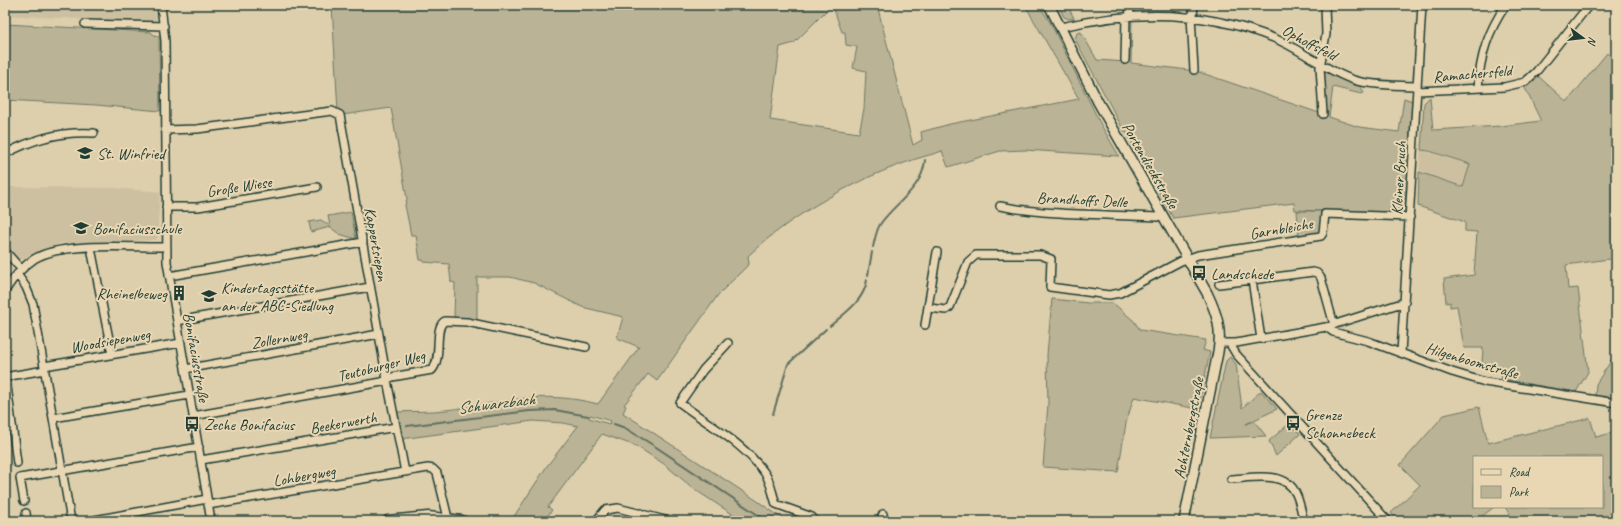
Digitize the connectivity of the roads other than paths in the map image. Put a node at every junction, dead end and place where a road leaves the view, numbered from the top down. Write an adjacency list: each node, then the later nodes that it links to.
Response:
1 (161, 5): 12 (street, Bonifaciusstraße)
2 (1049, 5): 13 (street, Portendieckstraße)
3 (1130, 5): 9 (street)
4 (1194, 5): 10 (street)
5 (1325, 5): 15 (street)
6 (1422, 5): 17 (street, Kleiner Bruch)
7 (1506, 5): 18 (street)
8 (1590, 5): 18 (street, Ramachersfeld)
9 (1128, 16): 10 (street, Ophoffsfeld); 13 (street, Ophoffsfeld); 14 (street)
10 (1192, 16): 15 (street, Ophoffsfeld); 16 (street)
11 (85, 24): 12 (street)
12 (164, 26): 20 (street, Bonifaciusstraße)
13 (1061, 27): 26 (street, Portendieckstraße)
14 (1125, 60)
15 (1320, 62): 17 (street, Ophoffsfeld); 19 (street)
16 (1194, 70)
17 (1417, 88): 18 (street, Ramachersfeld); 27 (street, Kleiner Bruch)
18 (1478, 88)
19 (1323, 114)
20 (165, 130): 25 (street, Bonifaciusstraße); 28 (street, Kappertsiepen)
21 (94, 133): 22 (street)
22 (5, 154)
23 (317, 187): 25 (street, Große Wiese)
24 (1000, 206): 26 (street, Brandhoffs Delle)
25 (166, 207): 29 (street, Bonifaciusstraße)
26 (1162, 215): 33 (street, Portendieckstraße)
27 (1410, 218): 33 (street, Garnbleiche); 40 (street, Kleiner Bruch)
28 (362, 242): 35 (street); 38 (street, Kappertsiepen)
29 (166, 247): 30 (street); 35 (street, Bonifaciusstraße)
30 (91, 248): 34 (street); 54 (street)
31 (5, 251): 34 (street)
32 (937, 252): 41 (street)
33 (1188, 259): 41 (street); 48 (street, Portendieckstraße)
34 (19, 271): 39 (street); 55 (street)
35 (169, 276): 42 (street, Bonifaciusstraße)
36 (1252, 280): 37 (street); 44 (street); 47 (street)
37 (1219, 284)
38 (370, 287): 42 (street); 46 (street, Kappertsiepen)
39 (5, 291)
40 (1405, 302): 44 (street); 53 (street, Kleiner Bruch)
41 (929, 308): 43 (street)
42 (177, 321): 49 (street, Bonifaciusstraße)
43 (925, 325)
44 (1334, 325): 45 (street)
45 (1326, 327): 47 (street); 53 (street, Hilgenboomstraße)
46 (379, 334): 56 (street, Zollernweg); 57 (street, Kappertsiepen)
47 (1261, 339): 51 (street)
48 (1220, 342): 51 (street); 85 (street, Achternbergstraße)
49 (180, 343): 54 (street, Woodsiepenweg); 56 (street, Bonifaciusstraße)
50 (728, 343): 84 (street)
51 (1230, 344): 87 (street)
52 (586, 347): 57 (street, Teutoburger Weg)
53 (1401, 353): 59 (street, Hilgenboomstraße)
54 (112, 354): 55 (street, Woodsiepenweg)
55 (45, 368): 61 (street); 65 (street, Woodsiepenweg)
56 (185, 369): 58 (street, Bonifaciusstraße)
57 (387, 380): 60 (street, Teutoburger Weg); 62 (street, Kappertsiepen)
58 (189, 395): 60 (street, Bonifaciusstraße); 61 (street)
59 (1616, 403)
60 (193, 416): 63 (street, Bonifaciusstraße)
61 (53, 418): 66 (street)
62 (396, 427): 64 (street, Beekerwerth); 67 (street, Kappertsiepen)
63 (199, 446): 64 (street, Bonifaciusstraße); 66 (street)
64 (201, 460): 70 (street, Bonifaciusstraße)
65 (17, 463)
66 (62, 471): 69 (street); 76 (street)
67 (405, 472): 70 (street, Lohbergweg); 73 (street)
68 (1231, 479): 86 (street)
69 (24, 501)
70 (208, 502): 77 (street, Lohbergweg); 78 (street, Bonifaciusstraße)
71 (26, 513): 75 (street)
72 (640, 513): 81 (street); 82 (street); 83 (street)
73 (442, 519): 74 (main road); 80 (main road)
74 (406, 520): 79 (main road)
75 (27, 521)
76 (71, 521)
77 (89, 521)
78 (211, 521)
79 (388, 521)
80 (462, 521)
81 (596, 521)
82 (638, 521)
83 (669, 521)
84 (815, 521)
85 (1184, 521)
86 (1304, 521)
87 (1388, 521)

